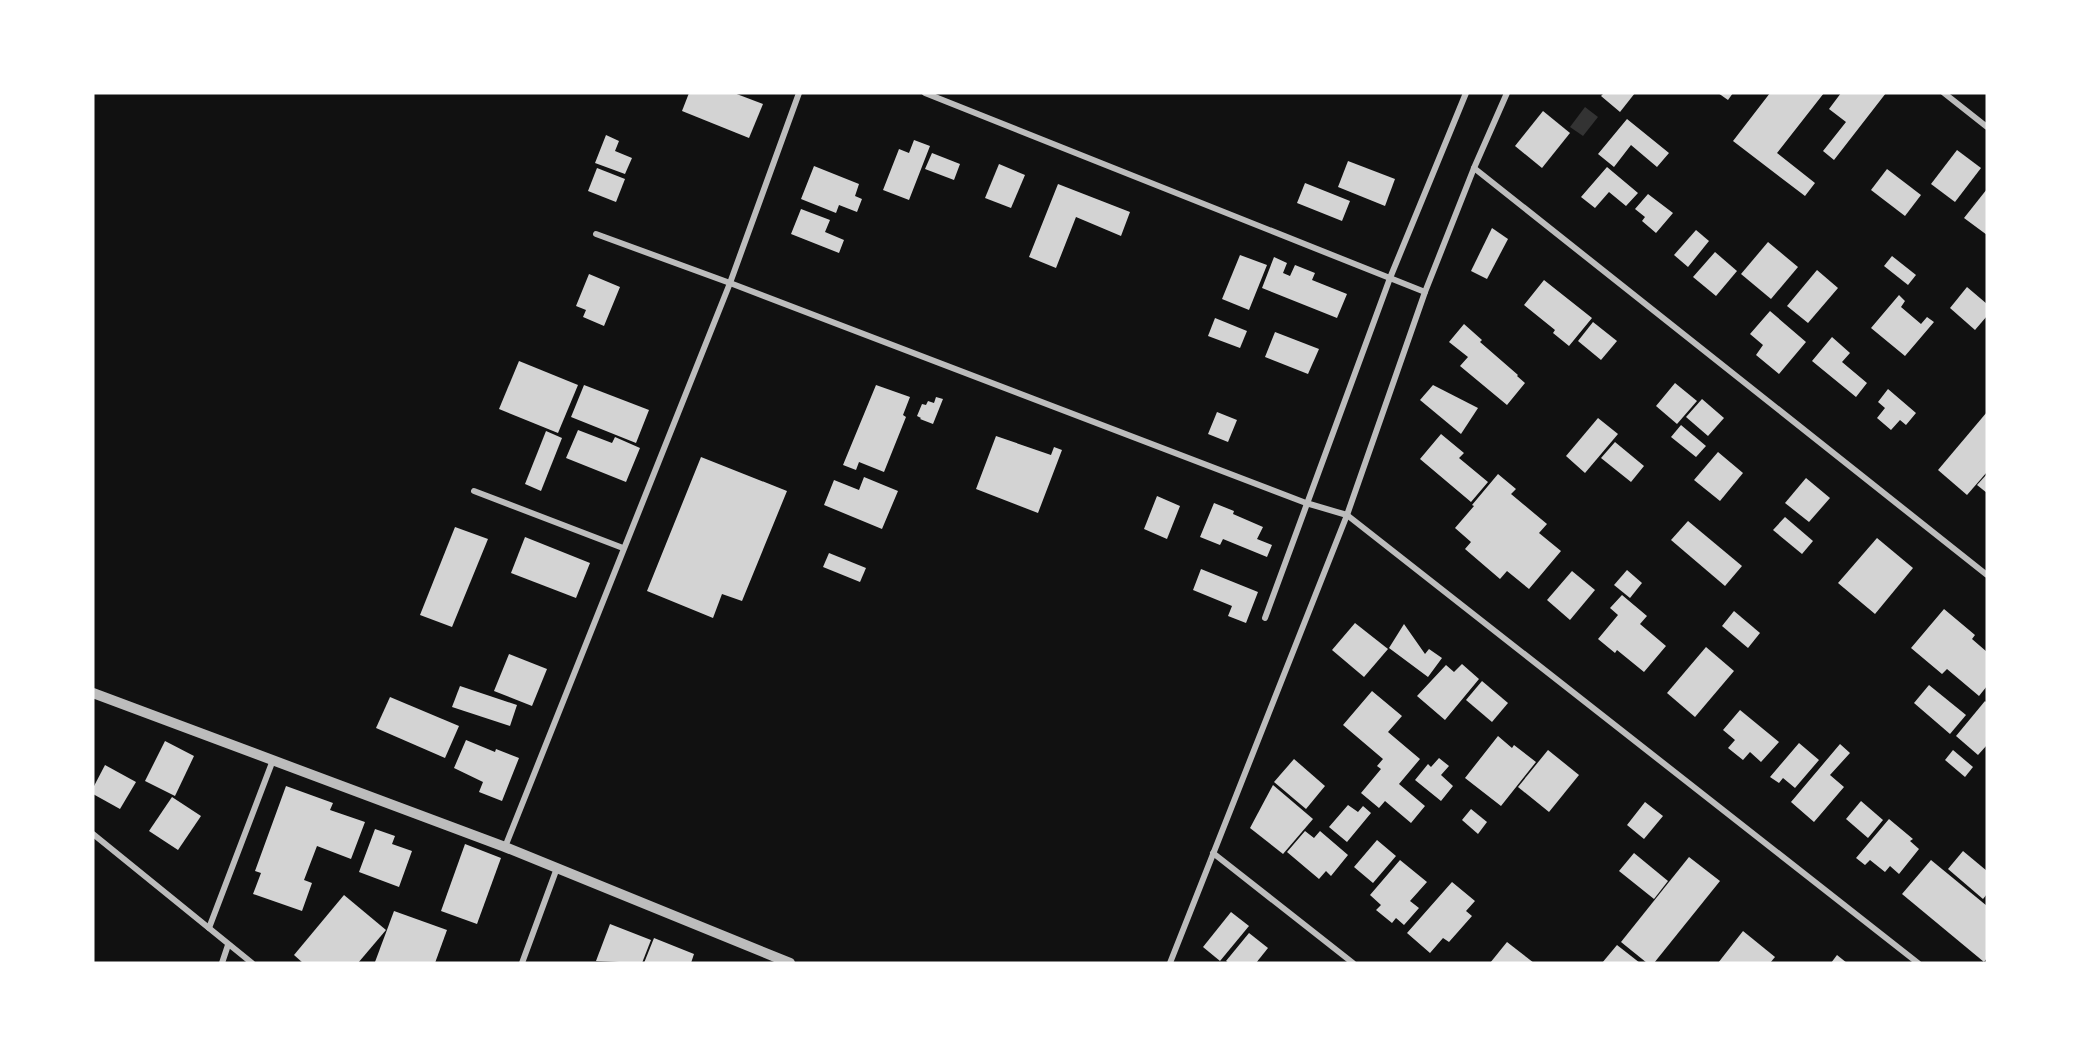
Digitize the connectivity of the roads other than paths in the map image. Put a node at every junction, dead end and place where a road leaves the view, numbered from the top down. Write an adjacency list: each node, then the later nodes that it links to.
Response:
1 (799, 93): 10 (street)
2 (925, 93): 9 (street)
3 (1466, 93): 9 (street)
4 (1507, 93): 7 (street)
5 (1944, 93): 6 (street)
6 (1987, 127)
7 (1474, 168): 11 (street); 16 (street)
8 (596, 234): 10 (street)
9 (1390, 278): 11 (street); 13 (street)
10 (730, 283): 13 (street); 15 (street)
11 (1425, 292): 14 (street)
12 (474, 491): 15 (street)
13 (1306, 503): 14 (street); 17 (street)
14 (1347, 515): 22 (street); 32 (street)
15 (623, 548): 21 (street)
16 (1987, 574)
17 (1265, 618)
18 (93, 693): 19 (street)
19 (273, 760): 21 (street); 24 (street)
20 (93, 834): 24 (street)
21 (505, 847): 23 (street)
22 (1213, 853): 30 (street); 31 (street)
23 (557, 868): 28 (street); 29 (street)
24 (209, 928): 25 (street)
25 (228, 945): 26 (street); 27 (street)
26 (222, 963)
27 (252, 963)
28 (522, 963)
29 (790, 963)
30 (1170, 963)
31 (1353, 963)
32 (1918, 963)

